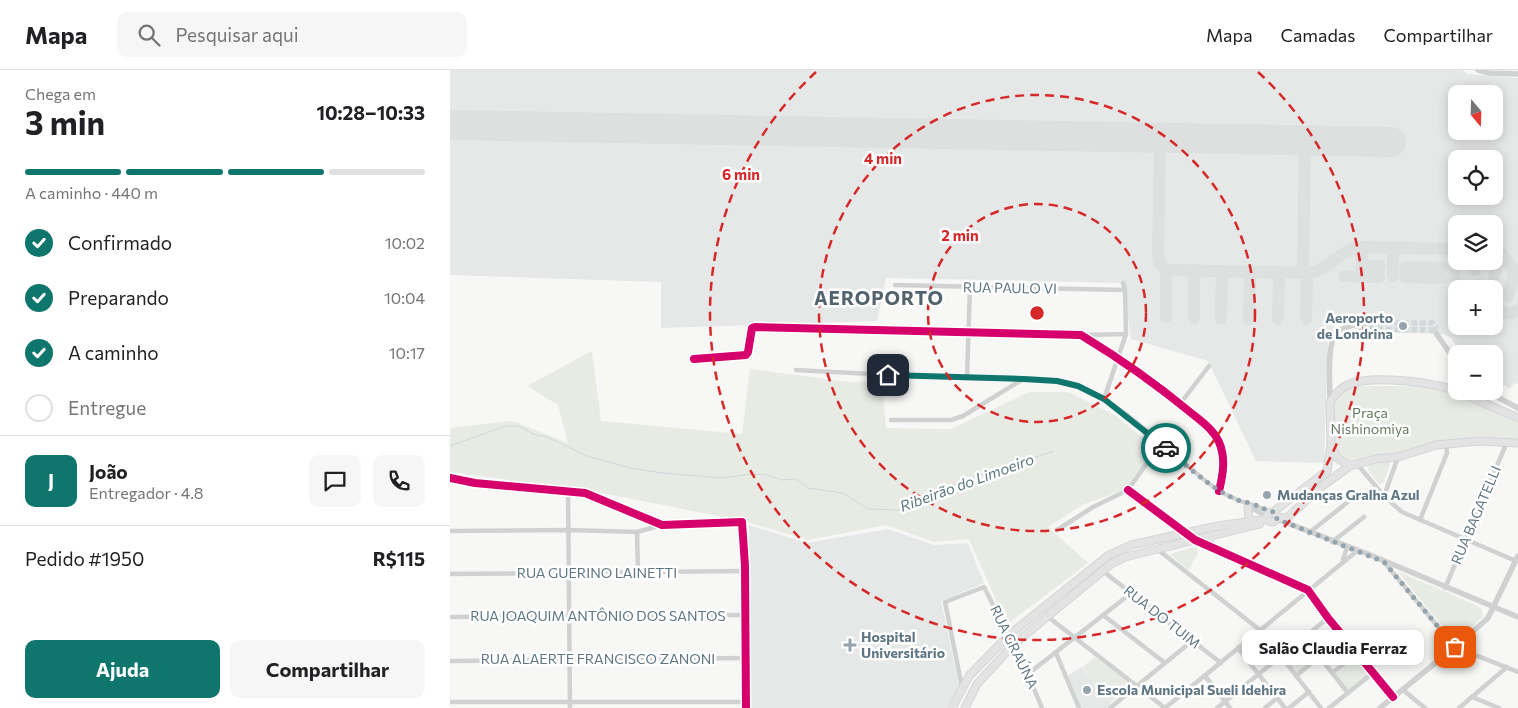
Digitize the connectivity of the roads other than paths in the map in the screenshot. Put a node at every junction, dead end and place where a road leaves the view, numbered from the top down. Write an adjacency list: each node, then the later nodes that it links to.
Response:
1 (1478, 70): 2 (street)
2 (1518, 74)
3 (1123, 283): 6 (street)
4 (895, 285): 5 (street, RUA PAULO VI)
5 (970, 287): 6 (street, RUA PAULO VI); 8 (street)
6 (1125, 290): 10 (street)
7 (1369, 326): 23 (street)
8 (969, 331): 11 (street); 14 (street); 17 (street)
9 (1436, 331): 12 (street)
10 (1126, 334): 11 (street); 13 (street)
11 (1082, 335): 13 (street)
12 (1448, 350)
13 (1118, 358): 20 (street); 24 (street)
14 (694, 359)
15 (1209, 366): 24 (street)
16 (796, 370): 17 (street)
17 (967, 378): 18 (street)
18 (1023, 379): 20 (street); 27 (street)
19 (1448, 389): 23 (main road)
20 (1104, 399): 29 (street)
21 (1477, 400): 26 (main road)
22 (1503, 400): 25 (street)
23 (1330, 402): 31 (main road)
24 (1180, 404): 40 (street)
25 (1518, 408)
26 (1518, 418)
27 (891, 420)
28 (1507, 442): 30 (main road); 32 (main road); 56 (street, RUA BAGATELLI)
29 (1161, 443): 39 (street); 40 (street)
30 (1518, 443)
31 (1330, 444): 34 (main road); 36 (main road)
32 (1446, 444): 33 (main road); 46 (street)
33 (1398, 457): 34 (main road); 41 (street)
34 (1353, 465): 37 (main road); 41 (street)
35 (450, 478): 38 (street)
36 (1317, 480): 37 (main road); 44 (main road)
37 (1322, 486): 44 (main road)
38 (568, 490): 48 (street); 49 (street)
39 (1128, 490): 50 (street); 54 (street)
40 (1220, 491): 43 (street)
41 (1384, 496): 46 (street)
42 (1349, 501): 53 (street)
43 (1247, 505): 44 (street); 47 (main road)
44 (1271, 517): 47 (main road); 53 (street); 55 (main road)
45 (1364, 517): 58 (street)
46 (1420, 520): 56 (street)
47 (1249, 522): 54 (main road)
48 (662, 525): 52 (street); 69 (street)
49 (569, 530): 51 (street); 52 (street); 70 (street)
50 (1057, 530)
51 (450, 531)
52 (637, 532): 68 (street)
53 (1309, 533): 58 (street)
54 (1186, 534): 57 (street); 66 (main road)
55 (1209, 536): 57 (main road); 59 (main road)
56 (1466, 539): 63 (street); 72 (street, RUA BAGATELLI)
57 (1195, 540): 59 (street); 61 (main road)
58 (1332, 542): 60 (street)
59 (1210, 547): 73 (street)
60 (1347, 547): 62 (street); 65 (street)
61 (1157, 548): 67 (main road); 83 (street)
62 (1357, 551): 64 (street); 65 (street)
63 (1517, 558): 75 (street)
64 (1384, 562): 72 (street); 89 (street)
65 (1342, 563): 73 (street)
66 (1095, 565): 67 (street, RUA DO TUIM); 84 (main road)
67 (1103, 571): 74 (street, RUA DO TUIM); 79 (main road)
68 (638, 572): 69 (street, RUA GUERINO LAINETTI); 70 (street, RUA GUERINO LAINETTI)
69 (745, 572): 76 (street)
70 (569, 573): 71 (street, RUA GUERINO LAINETTI); 78 (street)
71 (450, 574)
72 (1445, 588): 75 (street)
73 (1308, 590): 82 (street); 83 (street)
74 (1130, 594): 77 (street); 87 (street, RUA DO TUIM)
75 (1494, 608): 81 (street); 89 (street)
76 (745, 615): 78 (street, RUA JOAQUIM ANTÔNIO DOS SANTOS); 95 (street)
77 (1103, 615): 86 (street); 98 (street)
78 (569, 616): 80 (street, RUA JOAQUIM ANTÔNIO DOS SANTOS); 97 (street)
79 (1047, 616): 86 (street); 88 (main road)
80 (450, 617)
81 (1518, 617)
82 (1328, 618): 85 (street); 92 (street)
83 (1260, 630): 90 (street)
84 (1008, 636): 88 (street, RUA GRAÚNA); 109 (main road); 109 (street, RUA GRAÚNA)
85 (1304, 637): 93 (street); 94 (street)
86 (1074, 638): 91 (street); 108 (street)
87 (1192, 641): 98 (street); 99 (street, RUA DO TUIM)
88 (1013, 645): 104 (street, RUA GRAÚNA); 123 (main road)
89 (1455, 647): 100 (street); 110 (street)
90 (1238, 648): 99 (street); 105 (street)
91 (1056, 653): 104 (street); 125 (street)
92 (1357, 654): 102 (street); 103 (street)
93 (1281, 656): 105 (street); 107 (street)
94 (1319, 656): 102 (street); 107 (street)
95 (745, 658): 97 (street, RUA ALAERTE FRANCISCO ZANONI); 117 (street)
96 (450, 660): 97 (street, RUA ALAERTE FRANCISCO ZANONI)
97 (570, 660): 119 (street)
98 (1165, 663): 108 (street)
99 (1221, 663): 106 (street)
100 (1507, 667): 101 (street); 114 (street)
101 (1518, 672)
102 (1332, 673): 112 (street)
103 (1373, 673): 112 (street); 113 (street)
104 (1028, 674): 124 (street, RUA GRAÚNA)
105 (1259, 674): 115 (street); 118 (street)
106 (1205, 676): 118 (street); 127 (street)
107 (1296, 676): 111 (street)
108 (1137, 686): 126 (street); 127 (street)
109 (963, 688): 122 (main road)
110 (1403, 690): 113 (street); 135 (street)
111 (1309, 692): 131 (street); 132 (street)
112 (1348, 693): 133 (street)
113 (1393, 697): 134 (street)
114 (1472, 697): 136 (street); 137 (street)
115 (1277, 698): 120 (street); 130 (street)
116 (450, 702): 119 (street)
117 (746, 702): 119 (street); 121 (street)
118 (1225, 702): 128 (street); 129 (street)
119 (570, 705)
120 (1283, 707)
121 (746, 708)
122 (952, 708)
123 (964, 708)
124 (1042, 708)
125 (1079, 708)
126 (1110, 708)
127 (1165, 708)
128 (1218, 708)
129 (1230, 708)
130 (1265, 708)
131 (1289, 708)
132 (1321, 708)
133 (1329, 708)
134 (1380, 708)
135 (1425, 708)
136 (1459, 708)
137 (1498, 708)

